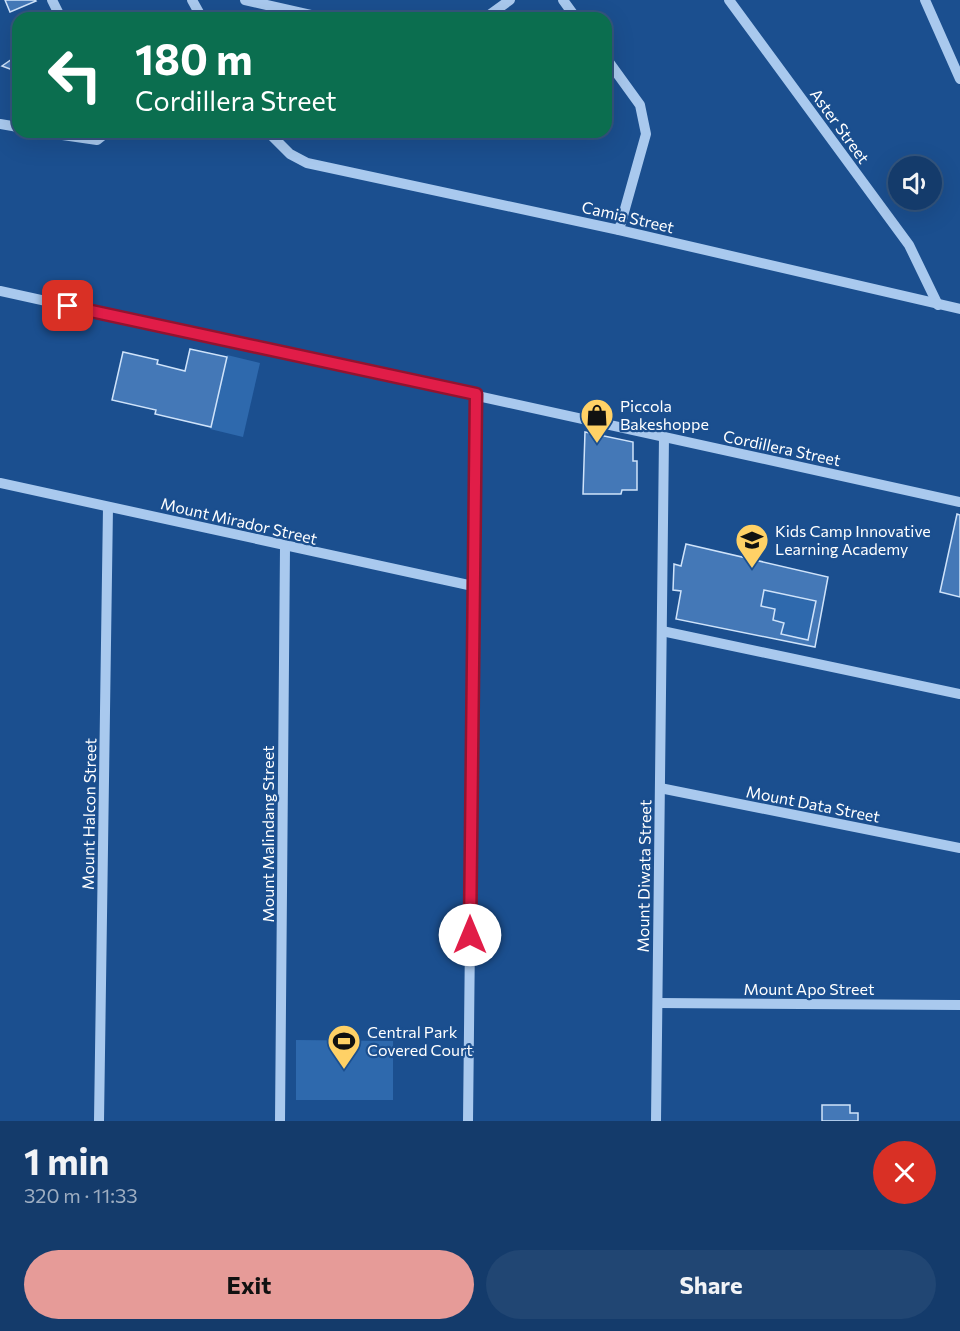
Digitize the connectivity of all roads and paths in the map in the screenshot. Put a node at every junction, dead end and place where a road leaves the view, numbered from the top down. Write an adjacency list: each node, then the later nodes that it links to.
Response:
1 (245, 0): 5 (street)
2 (510, 0): 6 (street)
3 (729, 0): 14 (street, Aster Street)
4 (925, 0): 8 (street)
5 (298, 12)
6 (493, 12)
7 (612, 65): 12 (street)
8 (960, 80)
9 (83, 138): 10 (street)
10 (100, 138)
11 (274, 138): 12 (street, Camia Street)
12 (619, 230): 14 (street, Camia Street)
13 (0, 291): 16 (street, Cordillera Street)
14 (938, 305): 15 (street, Camia Street)
15 (960, 309)
16 (476, 394): 17 (street, Cordillera Street); 22 (street)
17 (664, 437): 19 (street, Cordillera Street); 23 (street, Mount Diwata Street)
18 (0, 483): 20 (street, Mount Mirador Street)
19 (960, 502)
20 (108, 507): 21 (street, Mount Mirador Street); 29 (street, Mount Halcon Street)
21 (285, 547): 22 (street, Mount Mirador Street); 30 (street, Mount Malindang Street)
22 (473, 586): 31 (street)
23 (662, 631): 24 (street); 25 (street, Mount Diwata Street)
24 (960, 694)
25 (660, 788): 26 (street, Mount Data Street); 27 (street, Mount Diwata Street)
26 (960, 848)
27 (658, 1003): 28 (street, Mount Apo Street); 32 (street, Mount Diwata Street)
28 (960, 1005)
29 (99, 1121)
30 (280, 1121)
31 (468, 1121)
32 (656, 1121)

